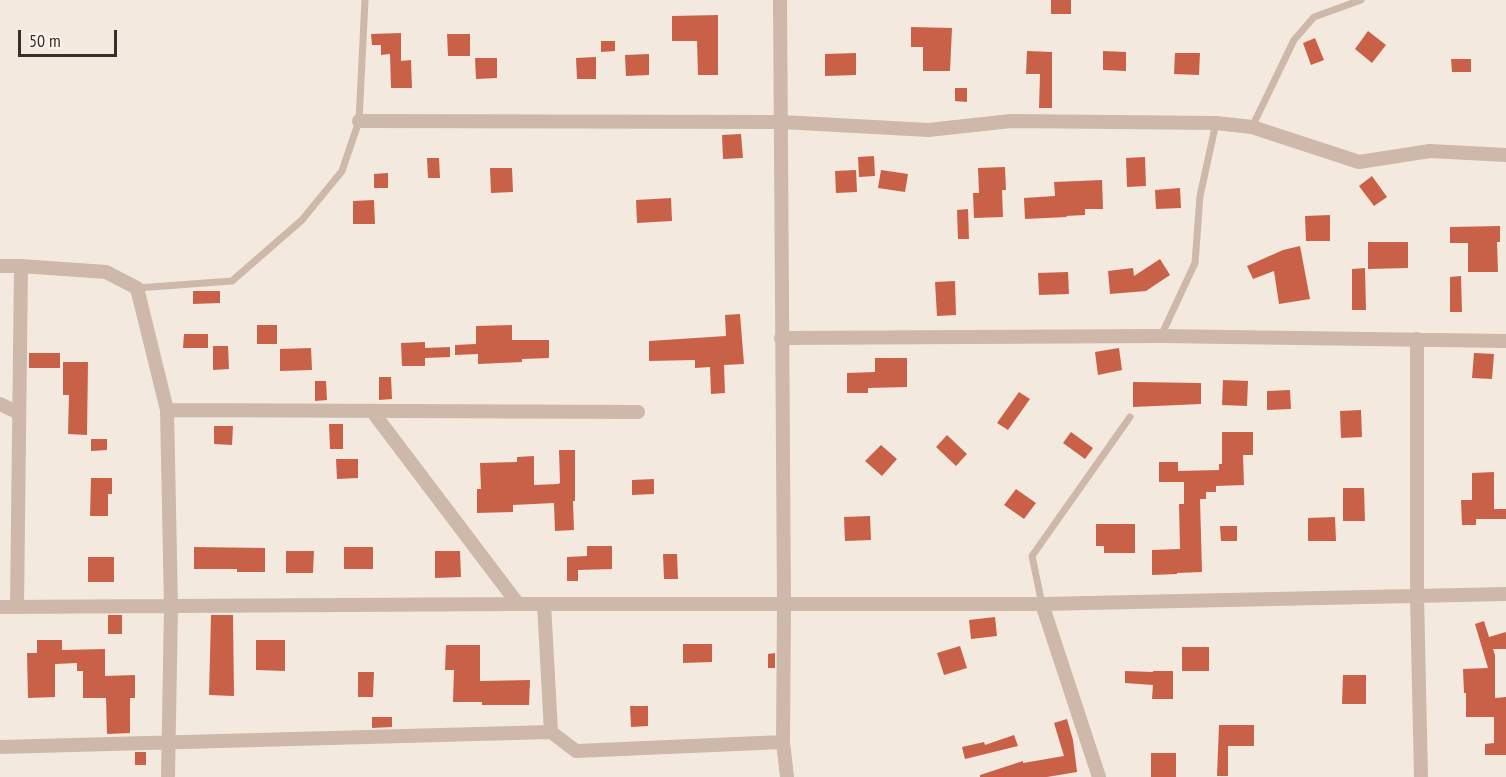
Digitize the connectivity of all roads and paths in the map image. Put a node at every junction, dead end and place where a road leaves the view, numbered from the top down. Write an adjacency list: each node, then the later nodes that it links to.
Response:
1 (365, 0): 4 (lane)
2 (780, 0): 5 (street)
3 (1360, 0): 7 (lane)
4 (359, 122): 5 (street); 11 (lane)
5 (782, 122): 6 (street); 13 (street)
6 (1216, 123): 7 (street); 12 (lane)
7 (1252, 127): 8 (street)
8 (1506, 155)
9 (0, 266): 10 (street)
10 (21, 266): 11 (street); 20 (street)
11 (137, 288): 17 (street)
12 (1160, 336): 13 (street); 14 (street)
13 (781, 338): 24 (street)
14 (1417, 339): 15 (street); 23 (street)
15 (1506, 340)
16 (0, 404): 20 (street)
17 (167, 410): 18 (street); 29 (street)
18 (372, 411): 19 (street); 25 (street)
19 (638, 412)
20 (19, 413): 28 (street)
21 (1130, 417): 27 (lane)
22 (1506, 594): 23 (street)
23 (1417, 596): 27 (street); 38 (street)
24 (784, 603): 26 (street); 27 (street); 32 (street)
25 (518, 604): 26 (street); 29 (street)
26 (544, 604): 31 (street)
27 (1042, 604): 37 (street)
28 (17, 606): 29 (street); 30 (street)
29 (171, 606): 33 (street)
30 (0, 607)
31 (551, 732): 32 (street); 33 (street)
32 (783, 742): 36 (street)
33 (168, 744): 34 (street); 35 (street)
34 (0, 747)
35 (168, 777)
36 (787, 777)
37 (1099, 777)
38 (1421, 777)

